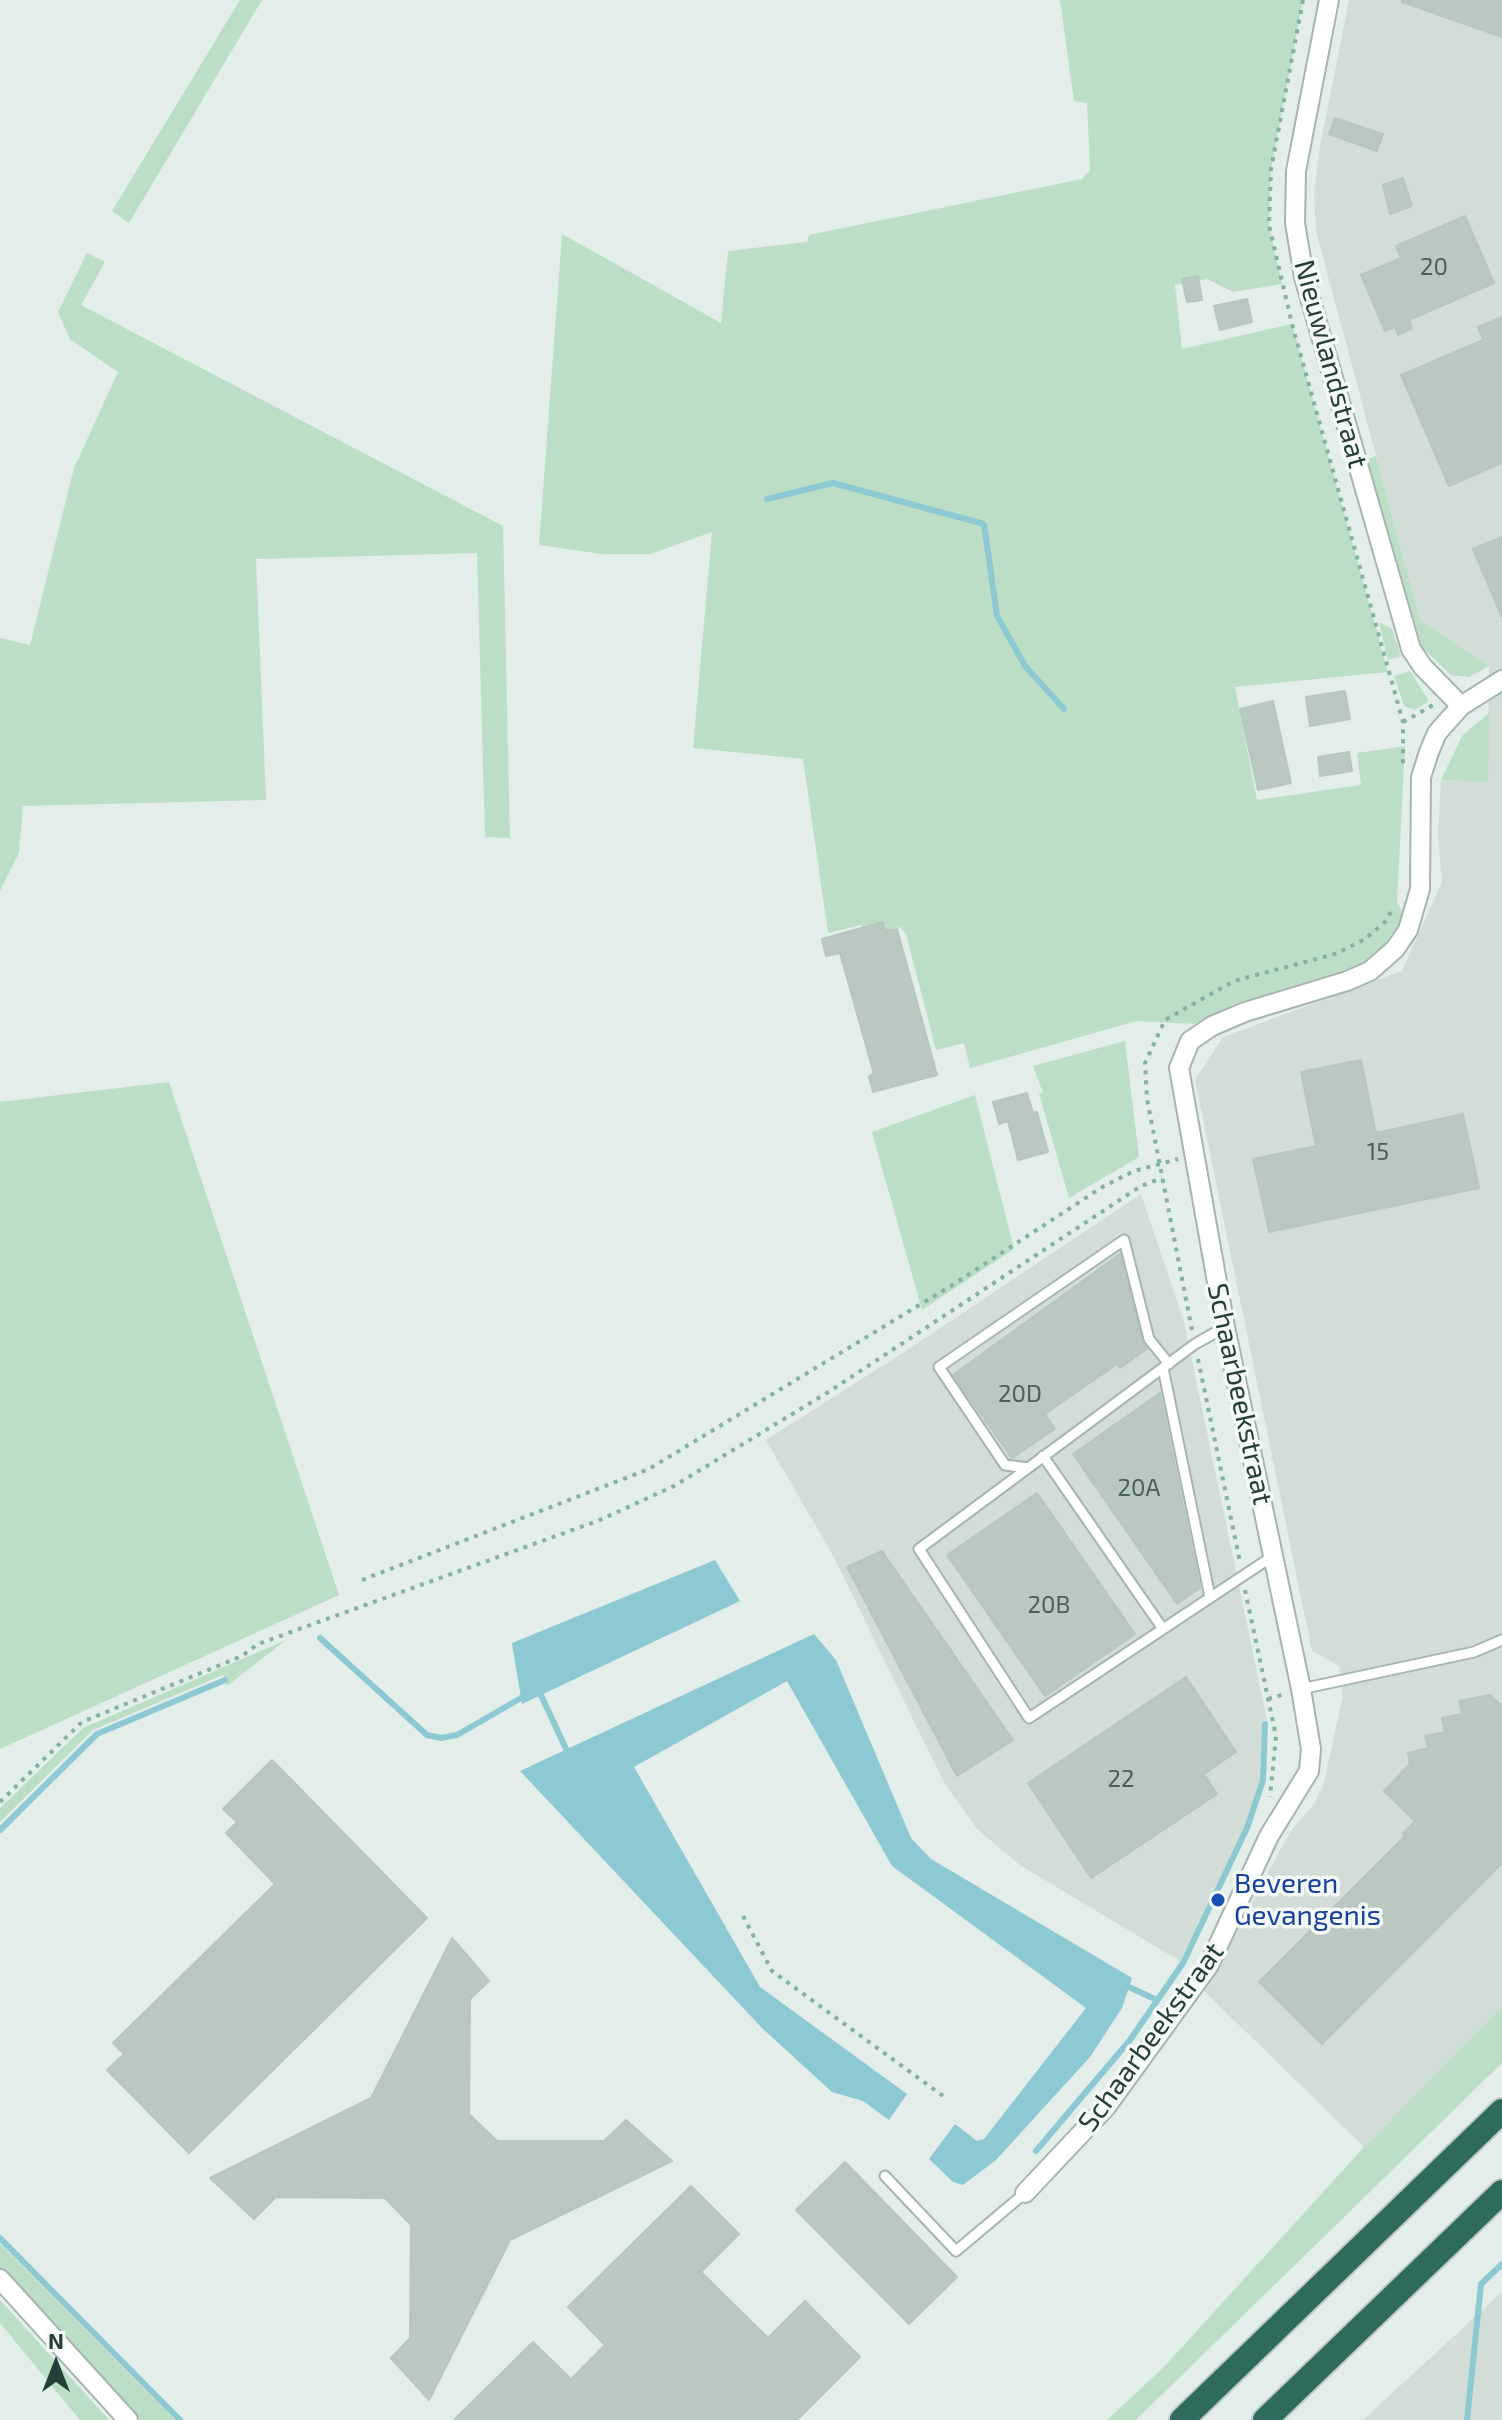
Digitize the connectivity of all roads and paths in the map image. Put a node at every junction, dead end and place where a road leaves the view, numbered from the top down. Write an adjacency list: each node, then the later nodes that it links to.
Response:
1 (1329, 0): 4 (street, Nieuwlandstraat)
2 (1388, 672): 5 (path)
3 (1502, 680): 4 (street, Schaarbeekstraat)
4 (1461, 706): 7 (street, Schaarbeekstraat)
5 (1402, 778)
6 (1397, 902): 8 (path)
7 (1192, 1155): 8 (path); 10 (street, Schaarbeekstraat)
8 (1159, 1164): 9 (path); 17 (path)
9 (1162, 1178): 11 (path); 23 (path)
10 (1225, 1327): 11 (lane); 15 (street, Schaarbeekstraat)
11 (1195, 1344): 12 (lane); 16 (path)
12 (1166, 1366): 13 (lane); 14 (lane); 18 (lane)
13 (1043, 1456): 14 (lane); 19 (lane)
14 (1028, 1468): 19 (lane)
15 (1273, 1556): 16 (lane); 21 (street, Schaarbeekstraat)
16 (1242, 1575): 18 (lane); 22 (path)
17 (362, 1580)
18 (1210, 1597): 19 (lane)
19 (1163, 1629)
20 (1502, 1640): 21 (lane)
21 (1301, 1689): 29 (street, Schaarbeekstraat)
22 (1269, 1799)
23 (0, 1802)
24 (743, 1916): 25 (path)
25 (943, 2096)
26 (1502, 2111): 32 (highway)
27 (885, 2176): 29 (lane)
28 (1502, 2192): 33 (highway)
29 (1025, 2193)
30 (0, 2279): 31 (street)
31 (128, 2420)
32 (1182, 2420)
33 (1265, 2420)

